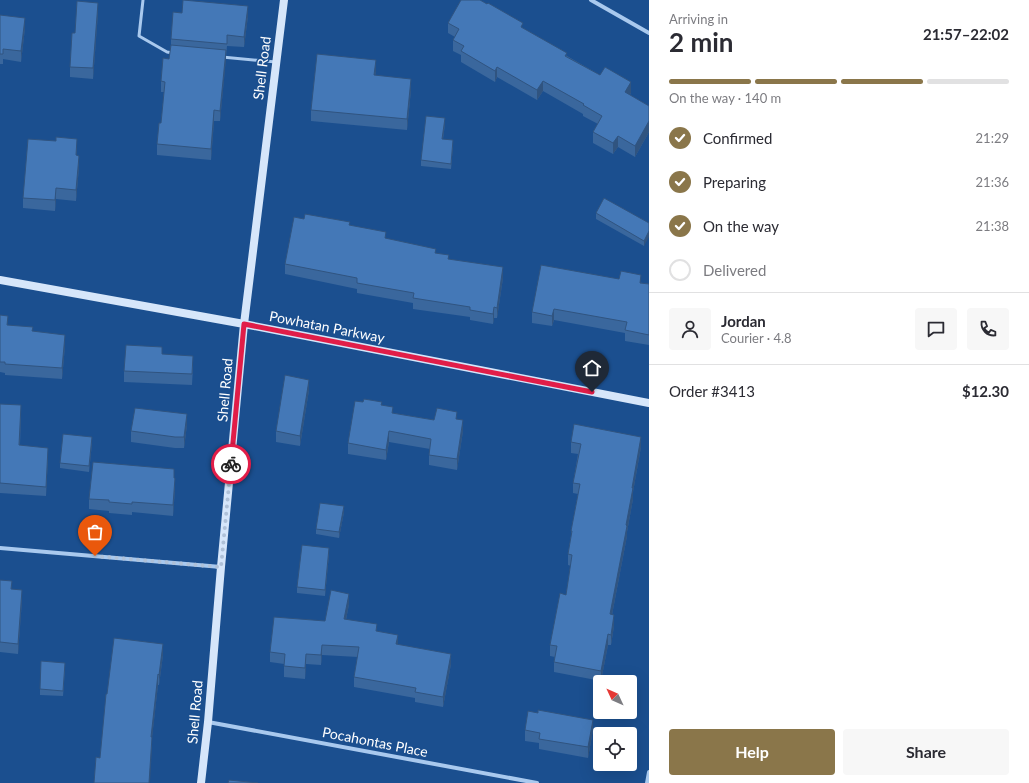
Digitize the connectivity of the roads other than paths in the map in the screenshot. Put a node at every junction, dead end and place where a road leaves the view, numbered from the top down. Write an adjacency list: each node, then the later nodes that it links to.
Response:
1 (143, 0): 5 (lane)
2 (284, 0): 7 (street, Shell Road)
3 (591, 0): 4 (street)
4 (649, 33)
5 (175, 53)
6 (222, 57): 7 (lane)
7 (276, 62): 9 (street, Shell Road)
8 (0, 280): 9 (street, Powhatan Parkway)
9 (244, 324): 10 (street, Powhatan Parkway); 12 (street, Shell Road)
10 (649, 403)
11 (0, 548): 12 (street)
12 (221, 567): 13 (street, Shell Road)
13 (208, 722): 15 (street, Shell Road); 16 (street, Pocahontas Place)
14 (649, 772): 17 (street)
15 (202, 783)
16 (538, 783)
17 (647, 783)

